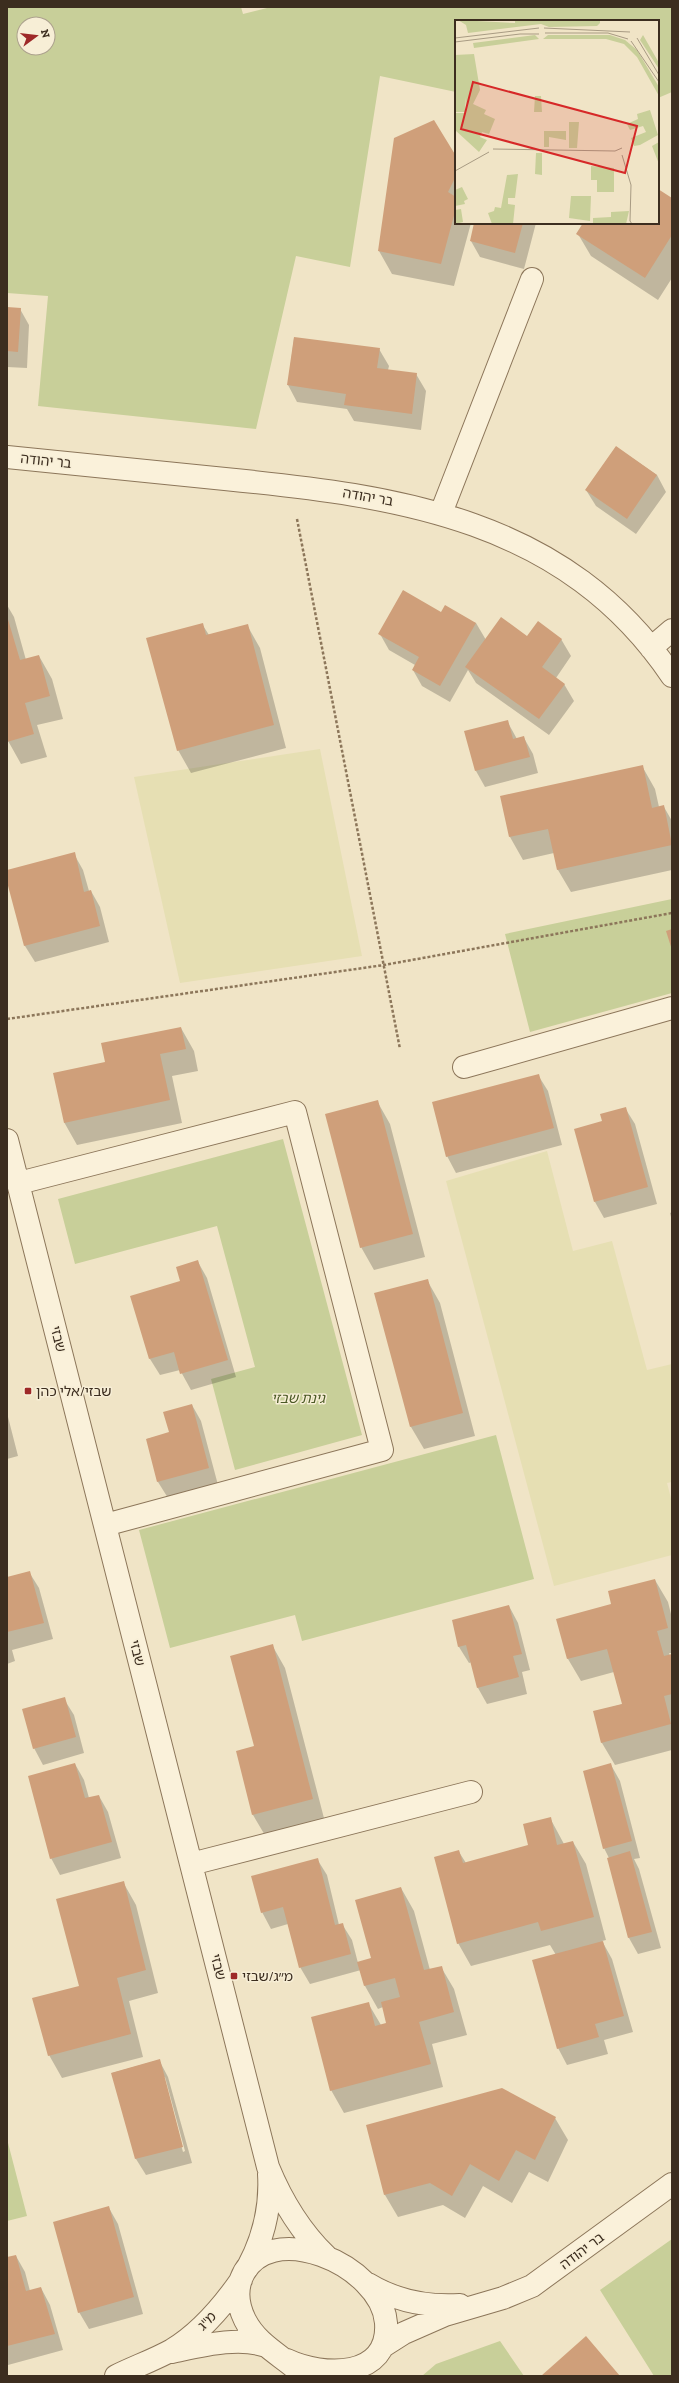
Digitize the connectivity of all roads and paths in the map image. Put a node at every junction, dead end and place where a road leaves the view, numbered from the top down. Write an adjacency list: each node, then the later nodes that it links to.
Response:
1 (532, 279): 4 (street)
2 (7, 457): 3 (street, בר יהודה)
3 (291, 485): 4 (street, בר יהודה); 9 (path)
4 (441, 513): 6 (street, בר יהודה)
5 (672, 630): 6 (street)
6 (651, 648): 7 (street, בר יהודה)
7 (672, 676)
8 (672, 913): 9 (path)
9 (384, 965): 11 (path); 12 (path)
10 (672, 1008): 13 (street)
11 (7, 1019)
12 (400, 1049)
13 (464, 1067)
14 (7, 1140): 15 (street, שבזי)
15 (19, 1183): 16 (street, שבזי); 16 (street)
16 (104, 1526): 18 (street, שבזי)
17 (471, 1792): 18 (street)
18 (191, 1864): 19 (street, שבזי)
19 (268, 2167): 21 (street, שבזי); 22 (street, שבזי)
20 (672, 2184): 24 (street, בר יהודה)
21 (326, 2256): 22 (street); 23 (street)
22 (245, 2274): 25 (street); 27 (street, מ"ג)
23 (367, 2283): 24 (street, בר יהודה); 26 (street)
24 (485, 2303): 26 (street, בר יהודה)
25 (266, 2346): 27 (street, מ"ג); 28 (street)
26 (379, 2350): 28 (street); 31 (street)
27 (165, 2353): 29 (street, מ"ג)
28 (287, 2360): 30 (street)
29 (116, 2376)
30 (304, 2376)
31 (370, 2376)

